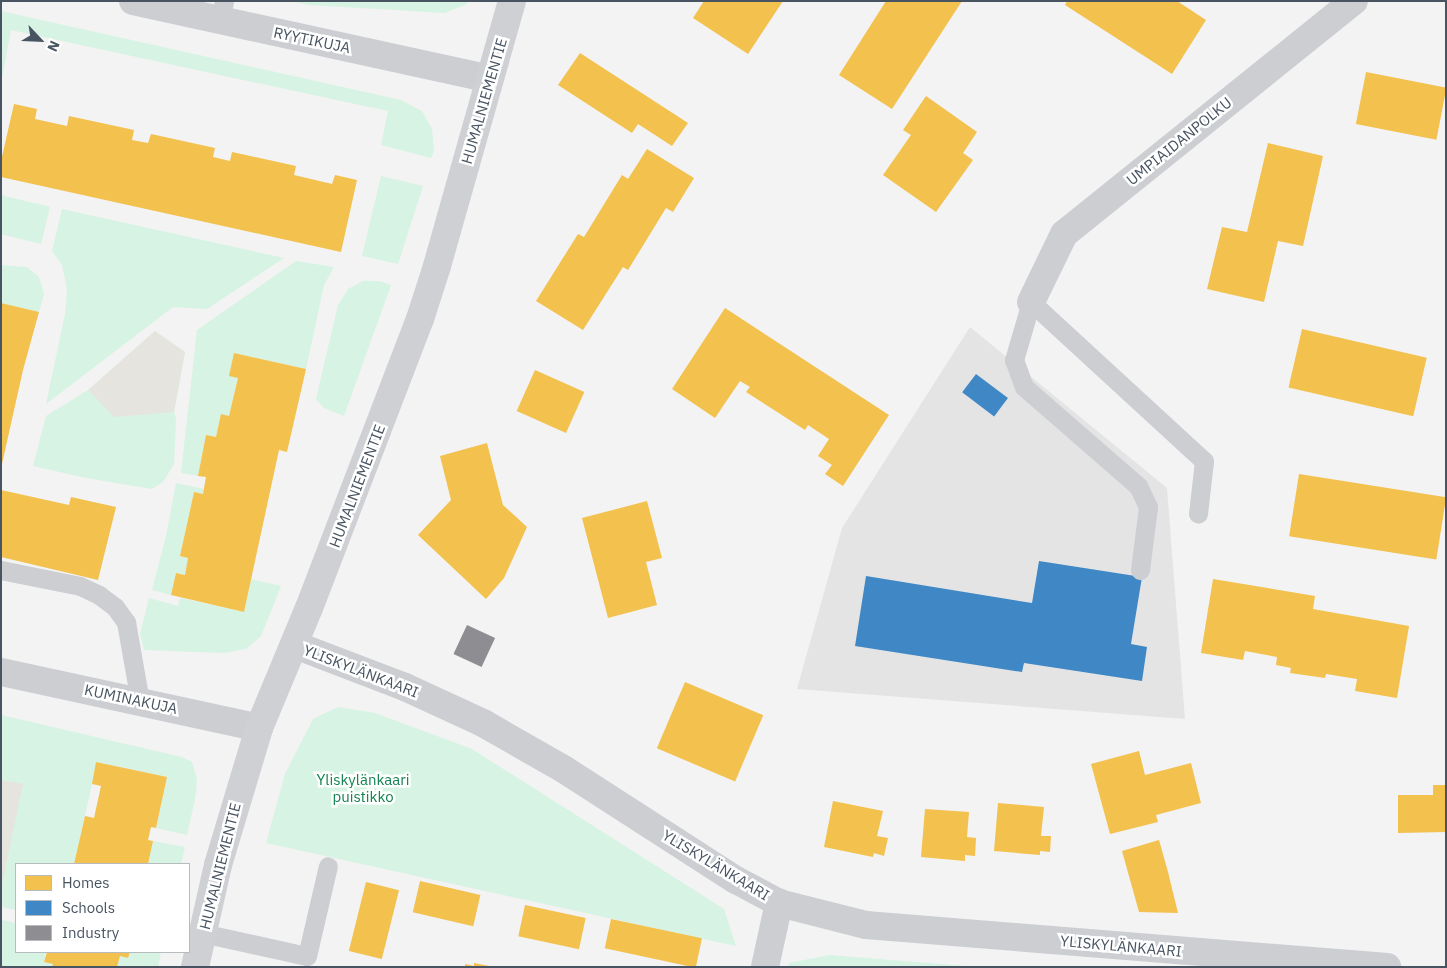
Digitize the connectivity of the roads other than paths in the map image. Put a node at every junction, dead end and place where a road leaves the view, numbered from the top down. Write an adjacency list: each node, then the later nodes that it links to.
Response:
1 (133, 1): 4 (street, RYYTIKUJA)
2 (512, 1): 5 (street, HUMALNIEMENTIE)
3 (1354, 1): 6 (street, UMPIAIDANPOLKU)
4 (222, 11): 5 (street, RYYTIKUJA)
5 (490, 79): 10 (street, HUMALNIEMENTIE)
6 (1031, 302): 7 (lane); 9 (lane)
7 (1198, 514)
8 (1, 570): 12 (lane)
9 (1140, 570)
10 (295, 645): 13 (street, HUMALNIEMENTIE); 15 (street, YLISKYLÄNKAARI)
11 (1, 672): 12 (street, KUMINAKUJA)
12 (140, 702): 13 (street, KUMINAKUJA)
13 (260, 728): 16 (street, HUMALNIEMENTIE)
14 (328, 866): 16 (lane)
15 (779, 903): 18 (street); 19 (street, YLISKYLÄNKAARI)
16 (202, 932): 17 (street, HUMALNIEMENTIE)
17 (195, 967)
18 (765, 967)
19 (1387, 967)

